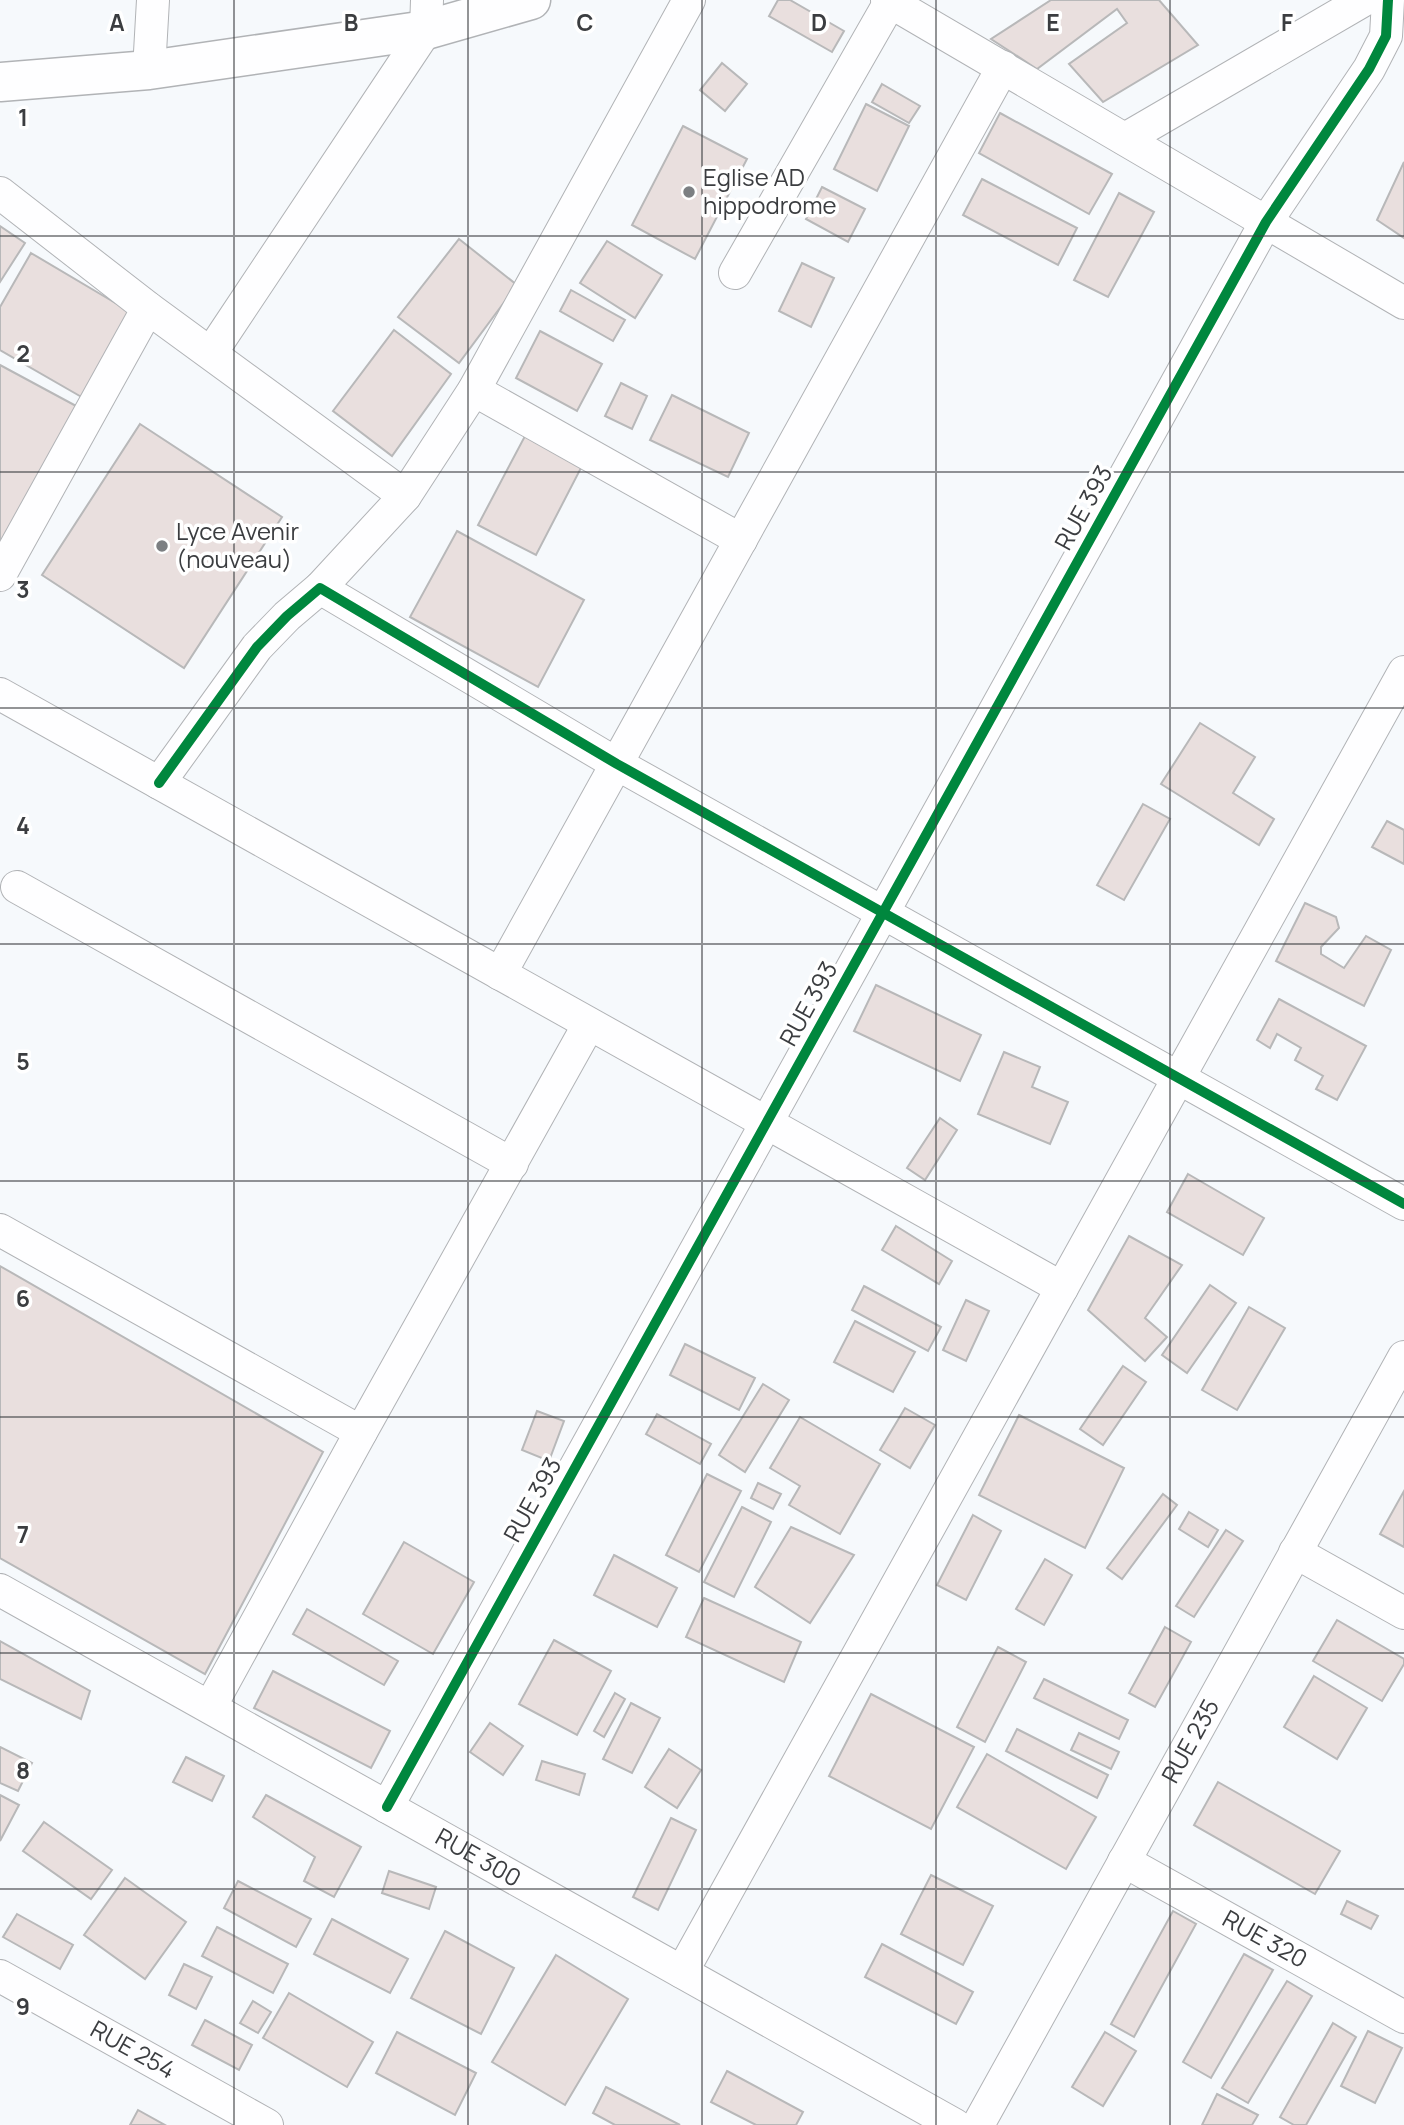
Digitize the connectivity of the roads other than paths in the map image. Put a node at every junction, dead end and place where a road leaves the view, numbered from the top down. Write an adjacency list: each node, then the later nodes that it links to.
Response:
1 (153, 0): 9 (street)
2 (531, 0): 7 (street)
3 (689, 0): 18 (street)
4 (1364, 0): 11 (street)
5 (1388, 0): 13 (street, RUE 393)
6 (889, 1): 8 (street); 14 (street)
7 (426, 15): 9 (street); 17 (street)
8 (1003, 67): 11 (street); 20 (street)
9 (149, 69): 10 (street)
10 (0, 82)
11 (1125, 139): 13 (street)
12 (0, 193): 16 (street)
13 (1266, 222): 15 (street); 28 (street, RUE 393)
14 (736, 273)
15 (1404, 303)
16 (148, 308): 17 (street); 21 (street)
17 (211, 353): 19 (street)
18 (474, 390): 19 (street); 20 (street)
19 (405, 496): 22 (street)
20 (741, 540): 25 (street)
21 (0, 575)
22 (320, 588): 25 (street); 26 (street)
23 (1404, 672): 31 (street)
24 (0, 694): 26 (street)
25 (617, 764): 28 (street); 29 (street)
26 (159, 783): 29 (street)
27 (17, 887): 33 (street)
28 (884, 913): 31 (street); 32 (street, RUE 393)
29 (500, 974): 30 (street)
30 (589, 1024): 32 (street); 33 (street)
31 (1179, 1077): 34 (street); 36 (street)
32 (767, 1123): 36 (street); 43 (street, RUE 393)
33 (512, 1164): 38 (street)
34 (1404, 1204)
35 (0, 1230): 38 (street)
36 (1062, 1288): 45 (street)
37 (1404, 1357): 39 (street, RUE 235)
38 (361, 1432): 42 (street)
39 (1295, 1552): 41 (street); 44 (street, RUE 235)
40 (0, 1590): 42 (street, RUE 300)
41 (1404, 1613)
42 (210, 1707): 43 (street, RUE 300)
43 (387, 1807): 45 (street, RUE 300)
44 (1125, 1861): 47 (street, RUE 320); 50 (street, RUE 235)
45 (682, 1972): 49 (street, RUE 300)
46 (0, 1976): 48 (street, RUE 254)
47 (1404, 2017)
48 (267, 2125)
49 (954, 2125)
50 (978, 2125)

